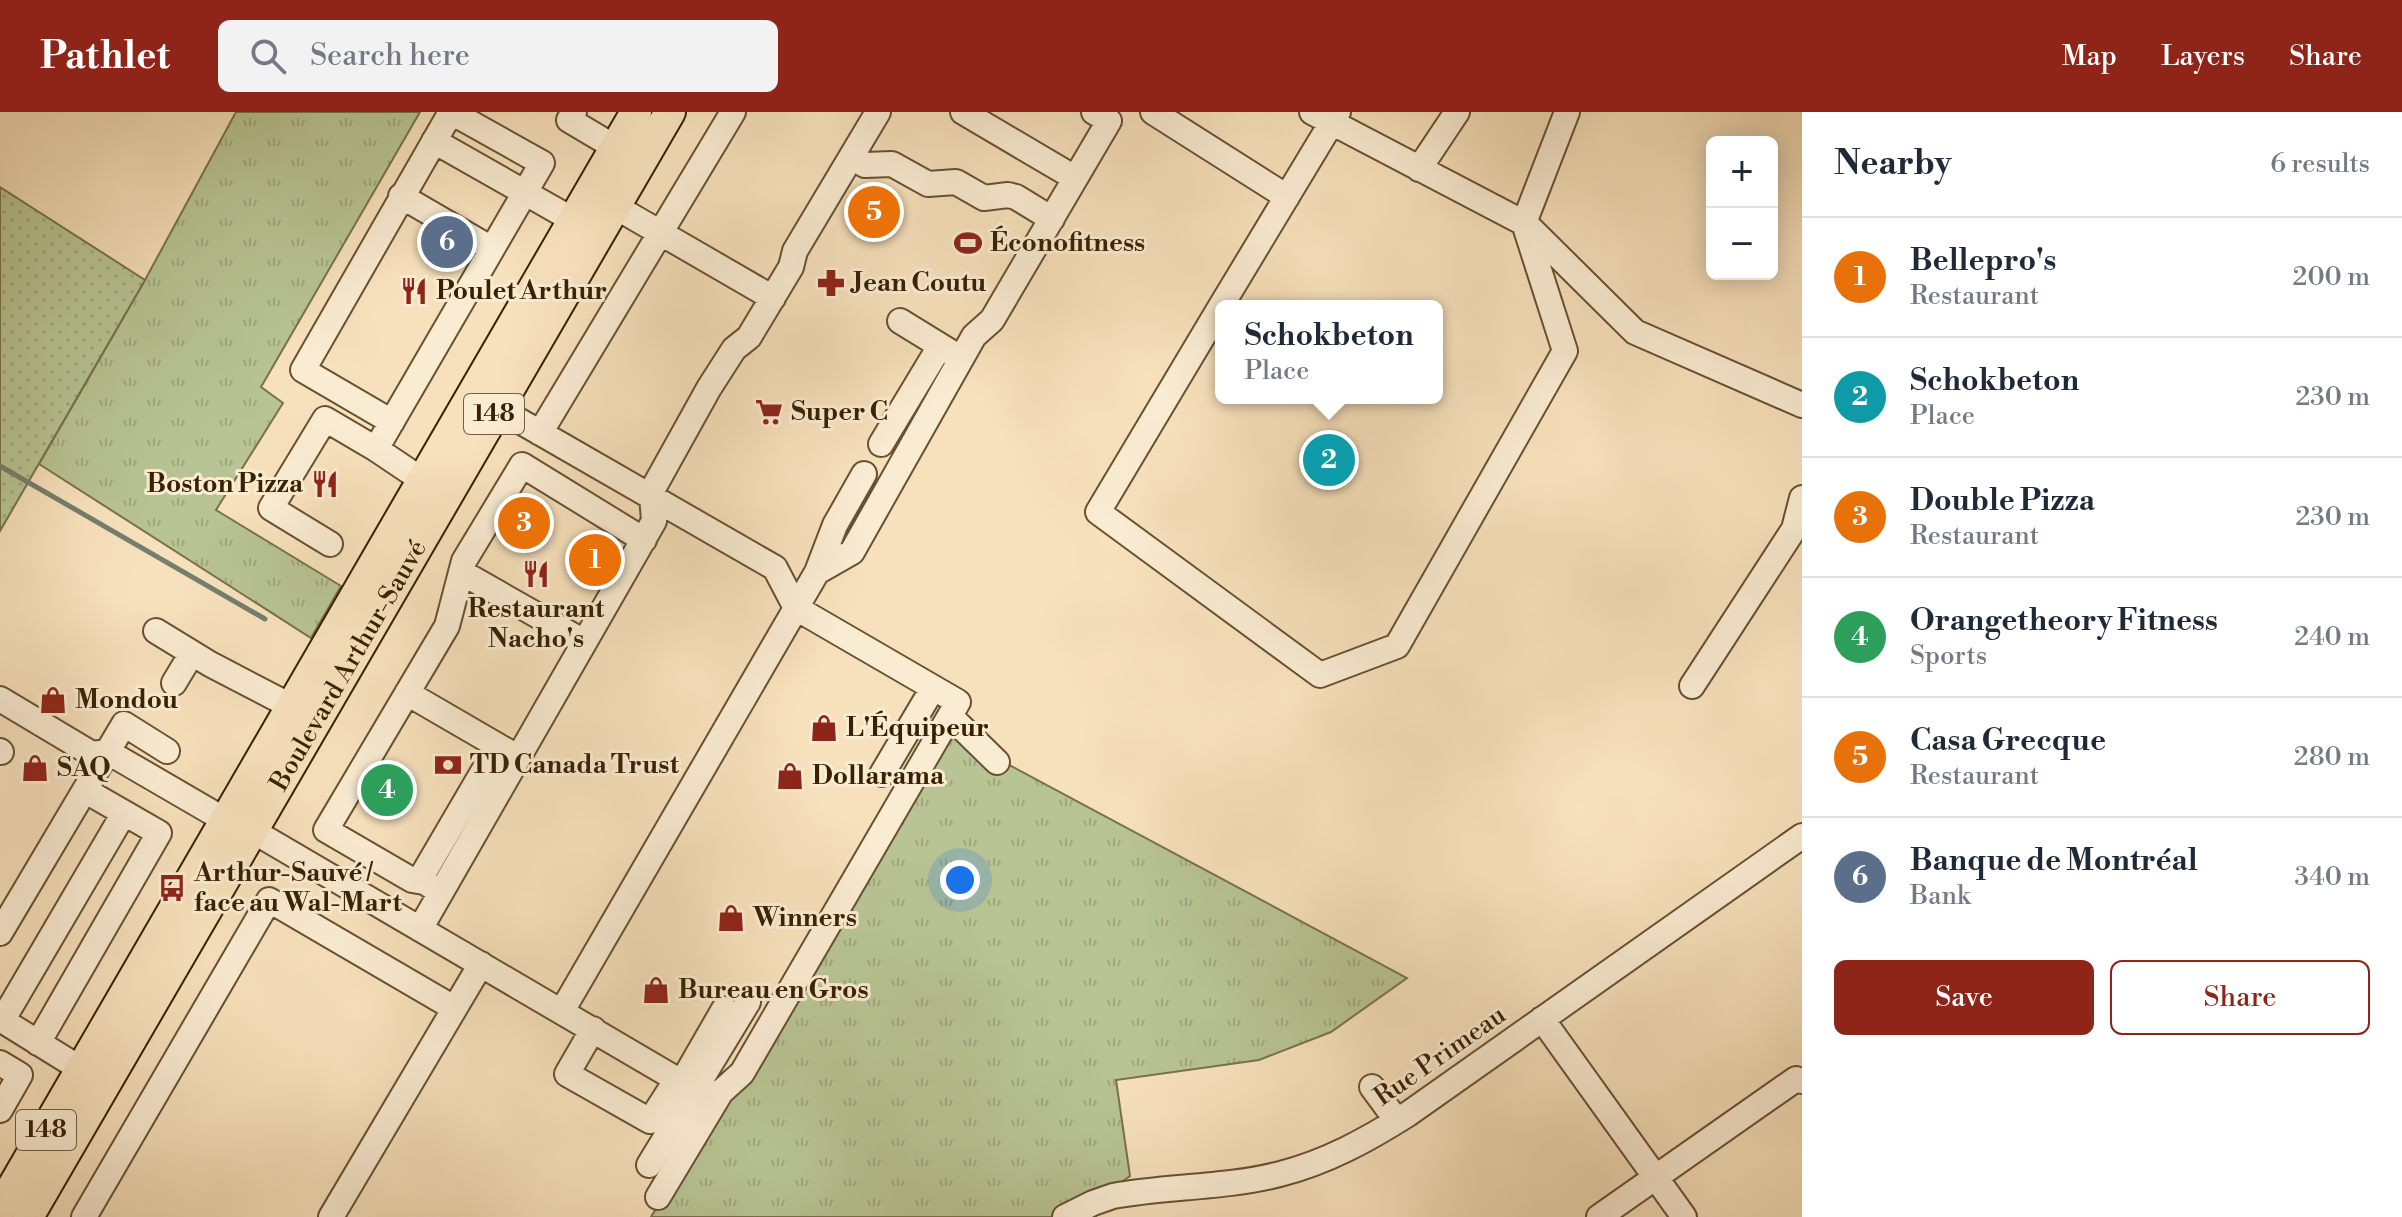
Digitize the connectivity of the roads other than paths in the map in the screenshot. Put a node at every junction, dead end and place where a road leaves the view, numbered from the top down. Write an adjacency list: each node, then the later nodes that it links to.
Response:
1 (451, 112): 13 (street); 18 (street)
2 (636, 112): 14 (main road, Boulevard Arthur-Sauvé / 148)
3 (670, 112): 14 (main road, Boulevard Arthur-Sauvé / 148)
4 (733, 112): 25 (street)
5 (963, 112): 17 (street)
6 (1094, 112): 17 (street)
7 (1153, 112): 20 (street)
8 (1457, 112): 16 (street)
9 (1567, 112): 23 (street)
10 (875, 113): 15 (street)
11 (564, 115): 14 (street)
12 (1327, 116): 16 (street); 20 (street)
13 (434, 141): 18 (street); 19 (street)
14 (628, 155): 21 (main road, Boulevard Arthur-Sauvé / 148)
15 (851, 157): 22 (street); 27 (street)
16 (1419, 169): 23 (street)
17 (1075, 178): 22 (street)
18 (525, 193): 24 (street); 26 (street)
19 (401, 196): 26 (street); 33 (street)
20 (1287, 197): 28 (street)
21 (602, 199): 24 (main road, Boulevard Arthur-Sauvé / 148); 25 (street)
22 (1052, 219): 32 (street)
23 (1524, 223): 29 (street); 35 (street)
24 (586, 228): 34 (main road, Boulevard Arthur-Sauvé / 148)
25 (660, 232): 27 (street); 38 (street)
26 (492, 249): 37 (street)
27 (773, 298): 43 (street)
28 (1225, 300)
29 (1215, 316)
30 (900, 321): 31 (street)
31 (940, 346): 32 (street); 39 (street)
32 (961, 359): 48 (street)
33 (342, 393): 36 (street); 37 (street)
34 (485, 401): 38 (street); 42 (main road, Boulevard Arthur-Sauvé / 148)
35 (1802, 405)
36 (325, 419): 40 (street); 46 (street)
37 (392, 422): 40 (street)
38 (540, 433): 43 (street)
39 (881, 444)
40 (376, 449): 42 (street)
41 (864, 474): 48 (street)
42 (434, 489): 58 (main road, Boulevard Arthur-Sauvé / 148)
43 (652, 498): 45 (street); 49 (street)
44 (1802, 498): 54 (street)
45 (644, 540): 47 (street); 51 (street)
46 (330, 544)
47 (461, 572): 51 (street); 56 (street)
48 (817, 572): 49 (street)
49 (796, 608): 55 (street); 79 (street)
50 (156, 631): 52 (street)
51 (584, 642): 62 (street)
52 (192, 653): 53 (street); 58 (street)
53 (174, 683)
54 (1692, 686)
55 (933, 688): 59 (street); 64 (street)
56 (407, 693): 62 (street); 71 (street)
57 (0, 699): 61 (street)
58 (304, 713): 68 (main road, Boulevard Arthur-Sauvé / 148)
59 (946, 722): 63 (street); 67 (street); 72 (street)
60 (167, 751): 61 (street)
61 (108, 752): 65 (street); 68 (street)
62 (508, 752): 71 (street)
63 (997, 762)
64 (882, 774)
65 (86, 791): 66 (street); 74 (street)
66 (124, 813): 81 (street); 83 (street)
67 (870, 823)
68 (239, 825): 73 (street); 85 (main road, Boulevard Arthur-Sauvé / 148)
69 (1802, 836): 80 (street, Rue Primeau)
70 (849, 866): 72 (street)
71 (430, 886): 73 (street)
72 (841, 905): 87 (street)
73 (420, 929): 75 (street)
74 (0, 933)
75 (481, 964): 77 (street); 79 (street)
76 (748, 1002): 87 (street)
77 (454, 1008): 96 (street); 97 (street)
78 (724, 1009): 87 (street)
79 (562, 1011): 82 (street)
80 (1542, 1019): 90 (street, Rue Primeau); 92 (street)
81 (1, 1020): 83 (street)
82 (593, 1029): 87 (street); 87 (street)
83 (38, 1043): 85 (street)
84 (0, 1063): 89 (street)
85 (93, 1077): 95 (main road, Boulevard Arthur-Sauvé / 148)
86 (1802, 1081): 92 (street)
87 (694, 1086): 91 (street); 93 (street)
88 (1372, 1087): 90 (street)
89 (0, 1110)
90 (1397, 1121): 94 (street, Rue Primeau)
91 (649, 1165)
92 (1656, 1177): 99 (street); 100 (street)
93 (658, 1197)
94 (1116, 1206): 98 (street, Rue Primeau)
95 (12, 1212)
96 (84, 1217)
97 (331, 1217)
98 (1065, 1217)
99 (1599, 1217)
100 (1684, 1217)

